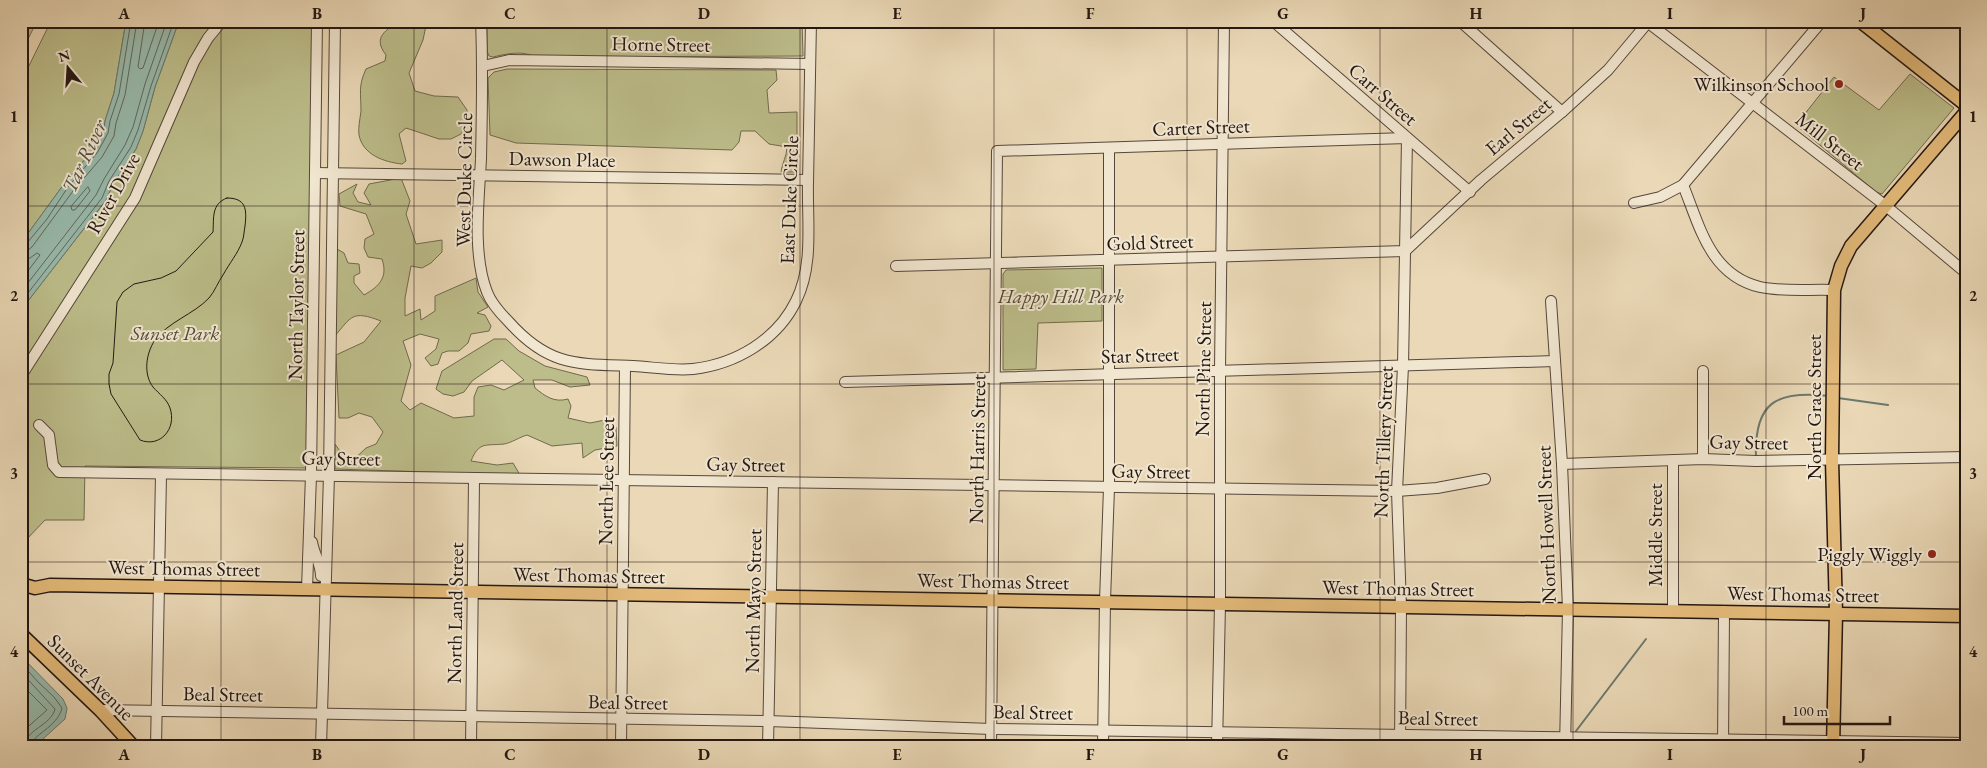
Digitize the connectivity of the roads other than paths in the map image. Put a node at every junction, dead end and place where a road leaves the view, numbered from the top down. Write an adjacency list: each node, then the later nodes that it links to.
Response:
1 (222, 21): 44 (street, River Drive)
2 (317, 21): 22 (street, North Taylor Street)
3 (335, 21): 23 (street)
4 (481, 21): 13 (street, West Duke Circle)
5 (811, 21): 12 (street, East Duke Circle)
6 (1224, 21): 19 (street, North Pine Street)
7 (1273, 21): 18 (street, Carr Street)
8 (1460, 21): 16 (street)
9 (1822, 21): 14 (street)
10 (1860, 21): 15 (main road)
11 (1648, 22): 14 (street, Mill Street); 16 (street, Earl Street)
12 (810, 64): 13 (street, Horne Street); 25 (street, East Duke Circle)
13 (483, 66): 24 (street, West Duke Circle)
14 (1752, 103): 26 (street); 29 (street, Mill Street)
15 (1966, 105)
16 (1562, 112): 27 (street, Earl Street)
17 (1966, 112): 29 (main road, North Grace Street)
18 (1407, 138): 19 (street, Carter Street); 27 (street, Carr Street); 30 (street, North Tillery Street)
19 (1222, 144): 20 (street, Carter Street); 31 (street, North Pine Street)
20 (1109, 148): 21 (street, Carter Street); 32 (street)
21 (997, 151): 33 (street, North Harris Street)
22 (315, 173): 23 (street, Dawson Place); 54 (street, North Taylor Street)
23 (332, 173): 24 (street, Dawson Place); 55 (street)
24 (480, 176): 25 (street, Dawson Place); 39 (street, West Duke Circle)
25 (808, 180): 39 (street, East Duke Circle)
26 (1683, 185): 28 (street); 36 (street)
27 (1470, 192): 30 (street, Earl Street)
28 (1634, 203)
29 (1886, 206): 35 (street, Mill Street); 36 (main road, North Grace Street)
30 (1405, 251): 31 (street, Gold Street); 40 (street, North Tillery Street)
31 (1222, 258): 32 (street, Gold Street); 41 (street, North Pine Street)
32 (1110, 261): 33 (street, Gold Street); 43 (street)
33 (996, 264): 34 (street, Gold Street); 45 (street, North Harris Street)
34 (896, 266)
35 (1966, 273)
36 (1834, 290): 51 (main road, North Grace Street)
37 (1551, 301): 38 (street, North Howell Street)
38 (1556, 361): 40 (street, Star Street); 52 (street, North Howell Street)
39 (624, 366): 58 (street, North Lee Street)
40 (1403, 366): 41 (street, Star Street); 63 (street, North Tillery Street)
41 (1220, 370): 43 (street, Star Street); 62 (street, North Pine Street)
42 (1702, 371): 49 (street)
43 (1108, 374): 45 (street, Star Street); 61 (street)
44 (21, 376)
45 (996, 376): 46 (street, Star Street); 60 (street, North Harris Street)
46 (845, 382)
47 (39, 425): 53 (street, Gay Street)
48 (1966, 457): 51 (street, Gay Street)
49 (1703, 459): 50 (street, Gay Street); 51 (street, Gay Street)
50 (1673, 460): 52 (street, Gay Street); 79 (street, Middle Street)
51 (1832, 460): 81 (main road, North Grace Street)
52 (1562, 464): 78 (street, North Howell Street)
53 (161, 474): 54 (street, Gay Street); 66 (street)
54 (311, 475): 55 (street, Gay Street); 64 (street, North Taylor Street)
55 (329, 476): 56 (street, Gay Street); 69 (street)
56 (474, 479): 58 (street, Gay Street); 71 (street, North Land Street)
57 (1485, 479): 63 (street, Gay Street)
58 (623, 481): 59 (street, Gay Street); 72 (street, North Lee Street)
59 (773, 482): 60 (street, Gay Street); 73 (street, North Mayo Street)
60 (995, 486): 61 (street, Gay Street); 74 (street, North Harris Street)
61 (1109, 488): 62 (street, Gay Street); 75 (street)
62 (1220, 490): 63 (street, Gay Street); 76 (street, North Pine Street)
63 (1397, 491): 77 (street, North Tillery Street)
64 (310, 519): 68 (street, North Taylor Street); 69 (street)
65 (21, 584): 67 (main road, West Thomas Street)
66 (160, 587): 67 (main road, West Thomas Street); 68 (main road, West Thomas Street); 85 (street)
67 (35, 588): 70 (main road)
68 (307, 589): 69 (main road, West Thomas Street)
69 (323, 589): 71 (main road, West Thomas Street); 86 (street)
70 (21, 590)
71 (472, 591): 72 (main road, West Thomas Street); 87 (street, North Land Street)
72 (622, 594): 73 (main road, West Thomas Street); 88 (street, North Lee Street)
73 (770, 598): 74 (main road, West Thomas Street); 89 (street, North Mayo Street)
74 (993, 599): 75 (main road, West Thomas Street); 90 (street, North Harris Street)
75 (1105, 601): 76 (main road, West Thomas Street); 91 (street)
76 (1220, 604): 77 (main road, West Thomas Street); 92 (street, North Pine Street)
77 (1401, 607): 78 (main road, West Thomas Street); 93 (street, North Tillery Street)
78 (1568, 609): 79 (main road, West Thomas Street); 94 (street, North Howell Street)
79 (1673, 610): 80 (main road, West Thomas Street)
80 (1724, 611): 81 (main road, West Thomas Street); 95 (street)
81 (1836, 613): 82 (main road, West Thomas Street); 97 (main road, North Grace Street)
82 (1966, 616)
83 (21, 634): 84 (main road, Sunset Avenue)
84 (100, 710): 85 (street, Beal Street); 98 (main road, Sunset Avenue)
85 (158, 710): 86 (street, Beal Street); 99 (street)
86 (321, 714): 87 (street, Beal Street); 100 (street)
87 (471, 716): 88 (street, Beal Street); 101 (street, North Land Street)
88 (621, 719): 89 (street, Beal Street); 102 (street, North Lee Street)
89 (768, 721): 90 (street, Beal Street); 103 (street, North Mayo Street)
90 (992, 729): 91 (street, Beal Street); 104 (street, North Harris Street)
91 (1103, 731): 92 (street, Beal Street); 105 (street)
92 (1217, 732): 93 (street, Beal Street); 106 (street, North Pine Street)
93 (1400, 734): 94 (street, Beal Street); 107 (street, North Tillery Street)
94 (1565, 742): 95 (street, Beal Street)
95 (1723, 743): 97 (street, Beal Street)
96 (1966, 743): 97 (street, Beal Street)
97 (1833, 744)
98 (134, 747)
99 (156, 747)
100 (320, 747)
101 (470, 747)
102 (621, 747)
103 (768, 747)
104 (992, 747)
105 (1103, 747)
106 (1217, 747)
107 (1400, 747)

